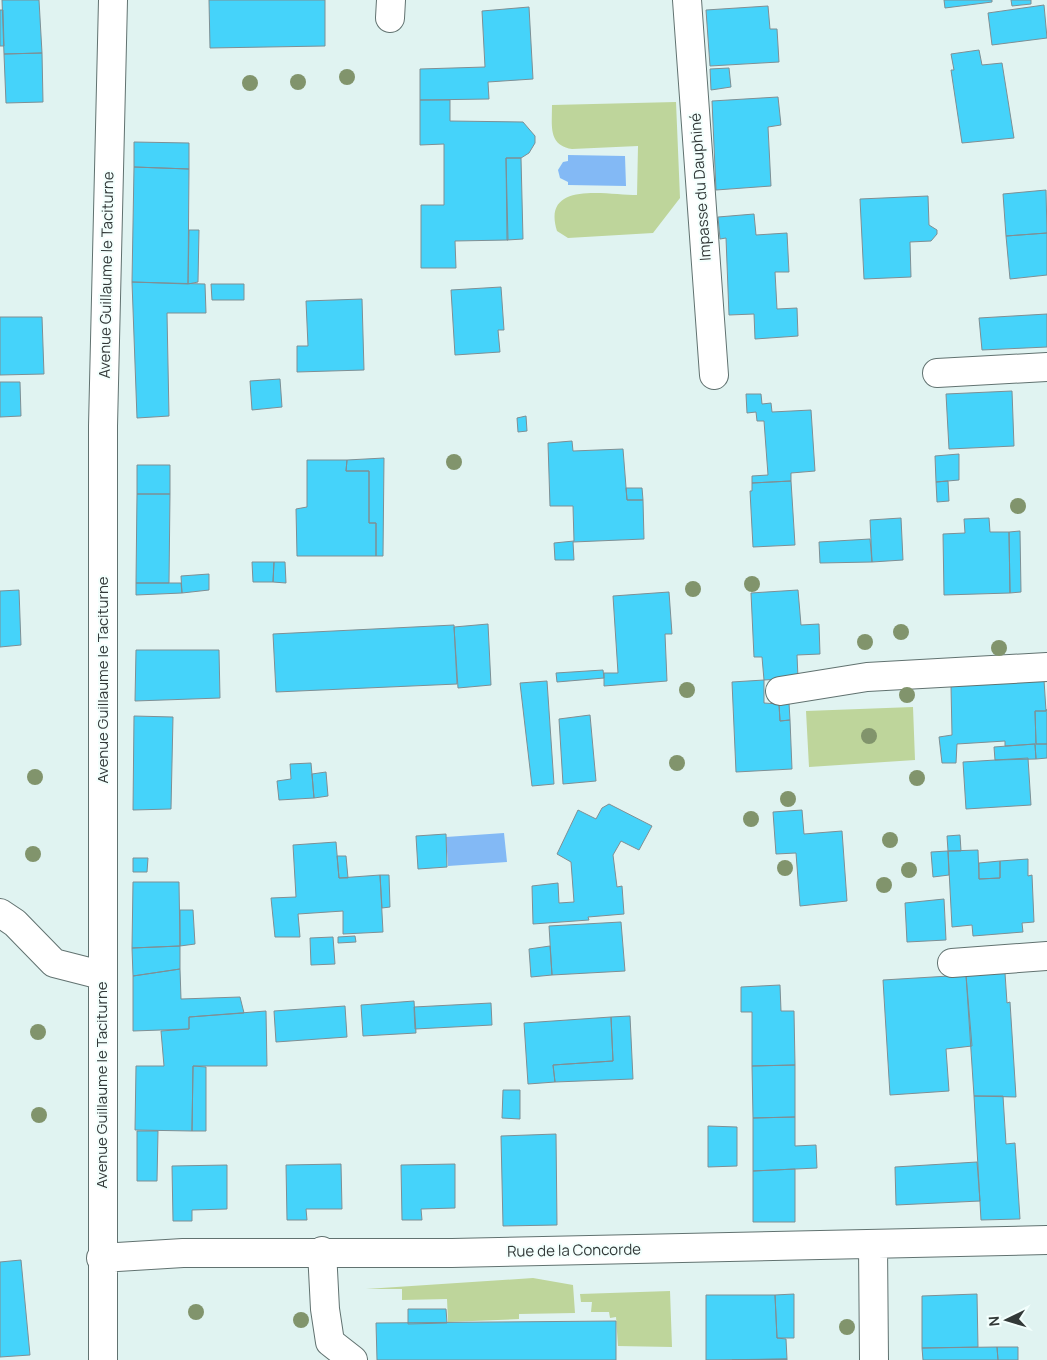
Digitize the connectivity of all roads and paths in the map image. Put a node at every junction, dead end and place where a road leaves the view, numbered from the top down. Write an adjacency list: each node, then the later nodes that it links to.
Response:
1 (113, 0): 11 (street, Avenue Guillaume le Taciturne)
2 (687, 0): 5 (street, Impasse du Dauphiné)
3 (1047, 367): 4 (street)
4 (936, 373)
5 (714, 375)
6 (1047, 667): 7 (street)
7 (780, 691)
8 (0, 913): 11 (street)
9 (1047, 956): 10 (street)
10 (952, 963)
11 (101, 975): 15 (street, Avenue Guillaume le Taciturne)
12 (1047, 1240): 13 (street, Rue de la Concorde)
13 (873, 1245): 14 (street, Rue de la Concorde); 18 (street)
14 (322, 1251): 15 (street, Rue de la Concorde); 17 (street)
15 (101, 1258): 16 (street, Avenue Guillaume le Taciturne)
16 (103, 1360)
17 (353, 1360)
18 (874, 1360)

